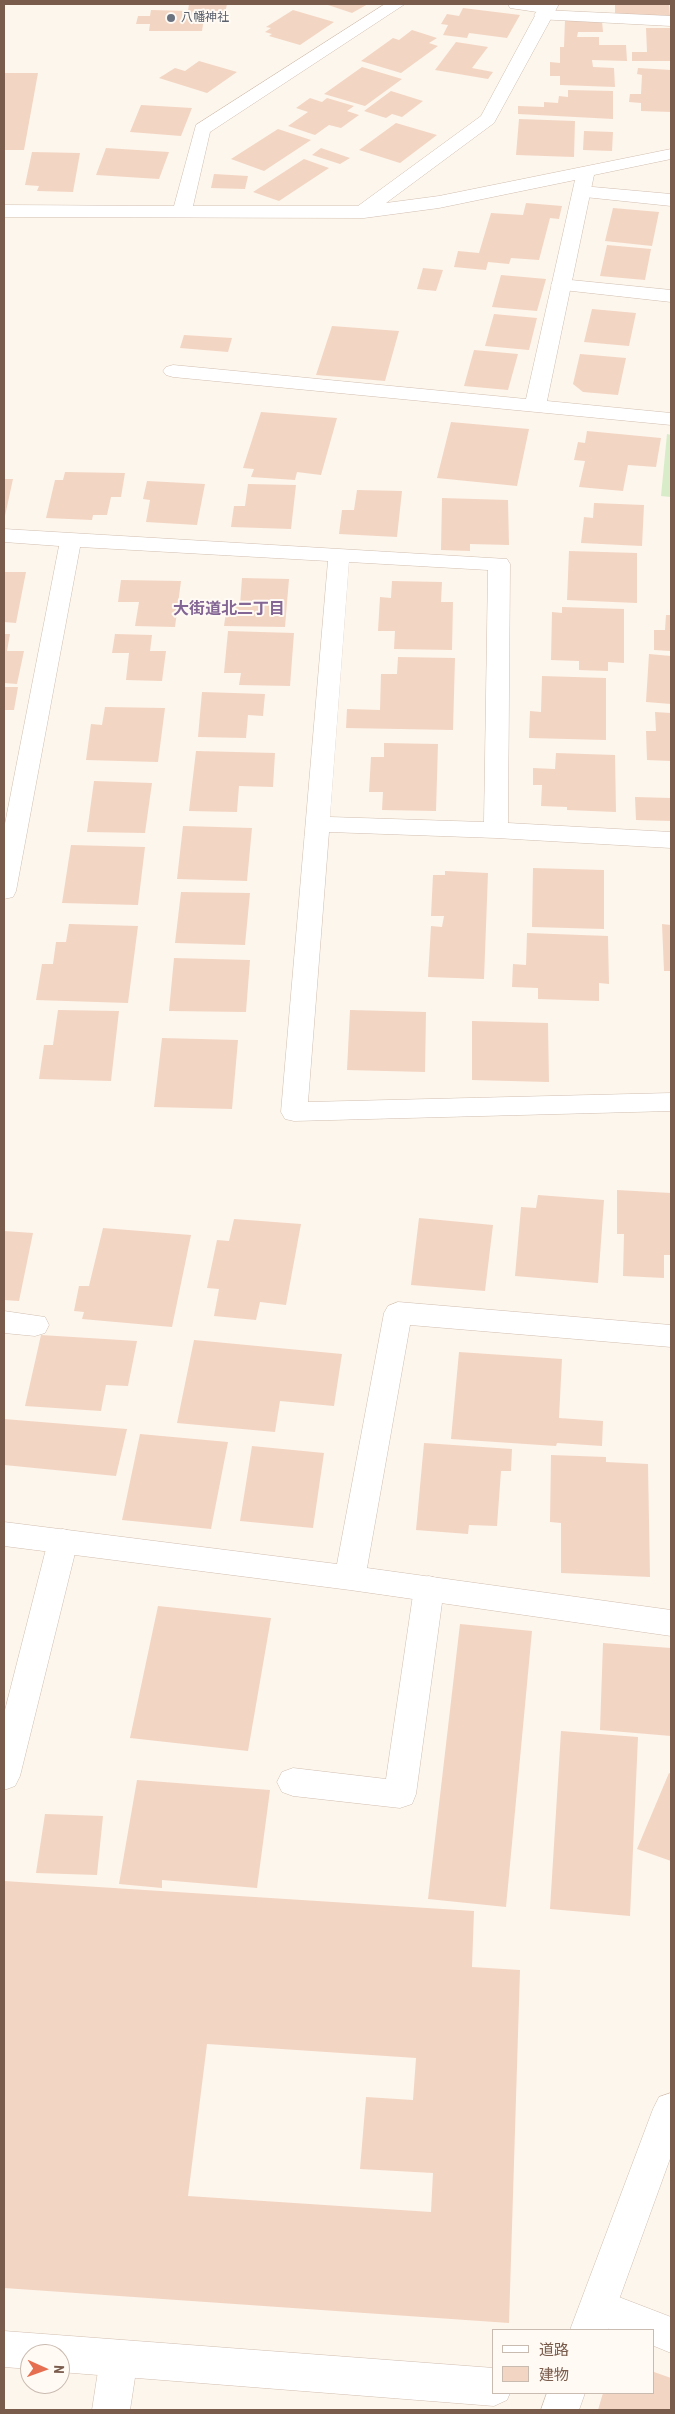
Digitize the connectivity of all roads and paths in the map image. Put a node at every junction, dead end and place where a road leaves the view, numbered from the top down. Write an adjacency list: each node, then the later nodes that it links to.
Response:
1 (396, 4): 10 (street)
2 (516, 4): 3 (street)
3 (548, 9): 4 (street); 11 (street)
4 (671, 22)
5 (671, 154): 6 (street)
6 (586, 170): 7 (street); 11 (street)
7 (582, 192): 8 (street); 12 (street)
8 (671, 200)
9 (4, 211): 10 (street)
10 (182, 211): 11 (street)
11 (364, 212)
12 (561, 285): 13 (street); 15 (street)
13 (671, 296)
14 (173, 371): 15 (street)
15 (535, 407): 16 (street)
16 (671, 419)
17 (4, 536): 18 (street)
18 (71, 539): 19 (street); 23 (street)
19 (339, 556): 20 (street); 21 (street)
20 (317, 824): 21 (street); 24 (street)
21 (496, 830): 22 (street)
22 (671, 840)
23 (4, 891)
24 (671, 1102)
25 (4, 1322): 26 (street)
26 (35, 1325)
27 (671, 1336): 30 (street)
28 (4, 1534): 29 (street)
29 (63, 1541): 30 (street); 33 (street)
30 (350, 1578): 31 (street)
31 (429, 1588): 32 (street); 34 (street)
32 (671, 1623)
33 (4, 1776)
34 (293, 1782)
35 (671, 2109): 36 (street)
36 (594, 2318): 37 (street)
37 (647, 2329)
38 (655, 2331): 39 (street)
39 (671, 2334)
40 (4, 2349): 41 (street)
41 (119, 2358): 42 (street); 44 (street)
42 (492, 2387)
43 (565, 2394): 45 (street)
44 (111, 2410)
45 (560, 2410)

